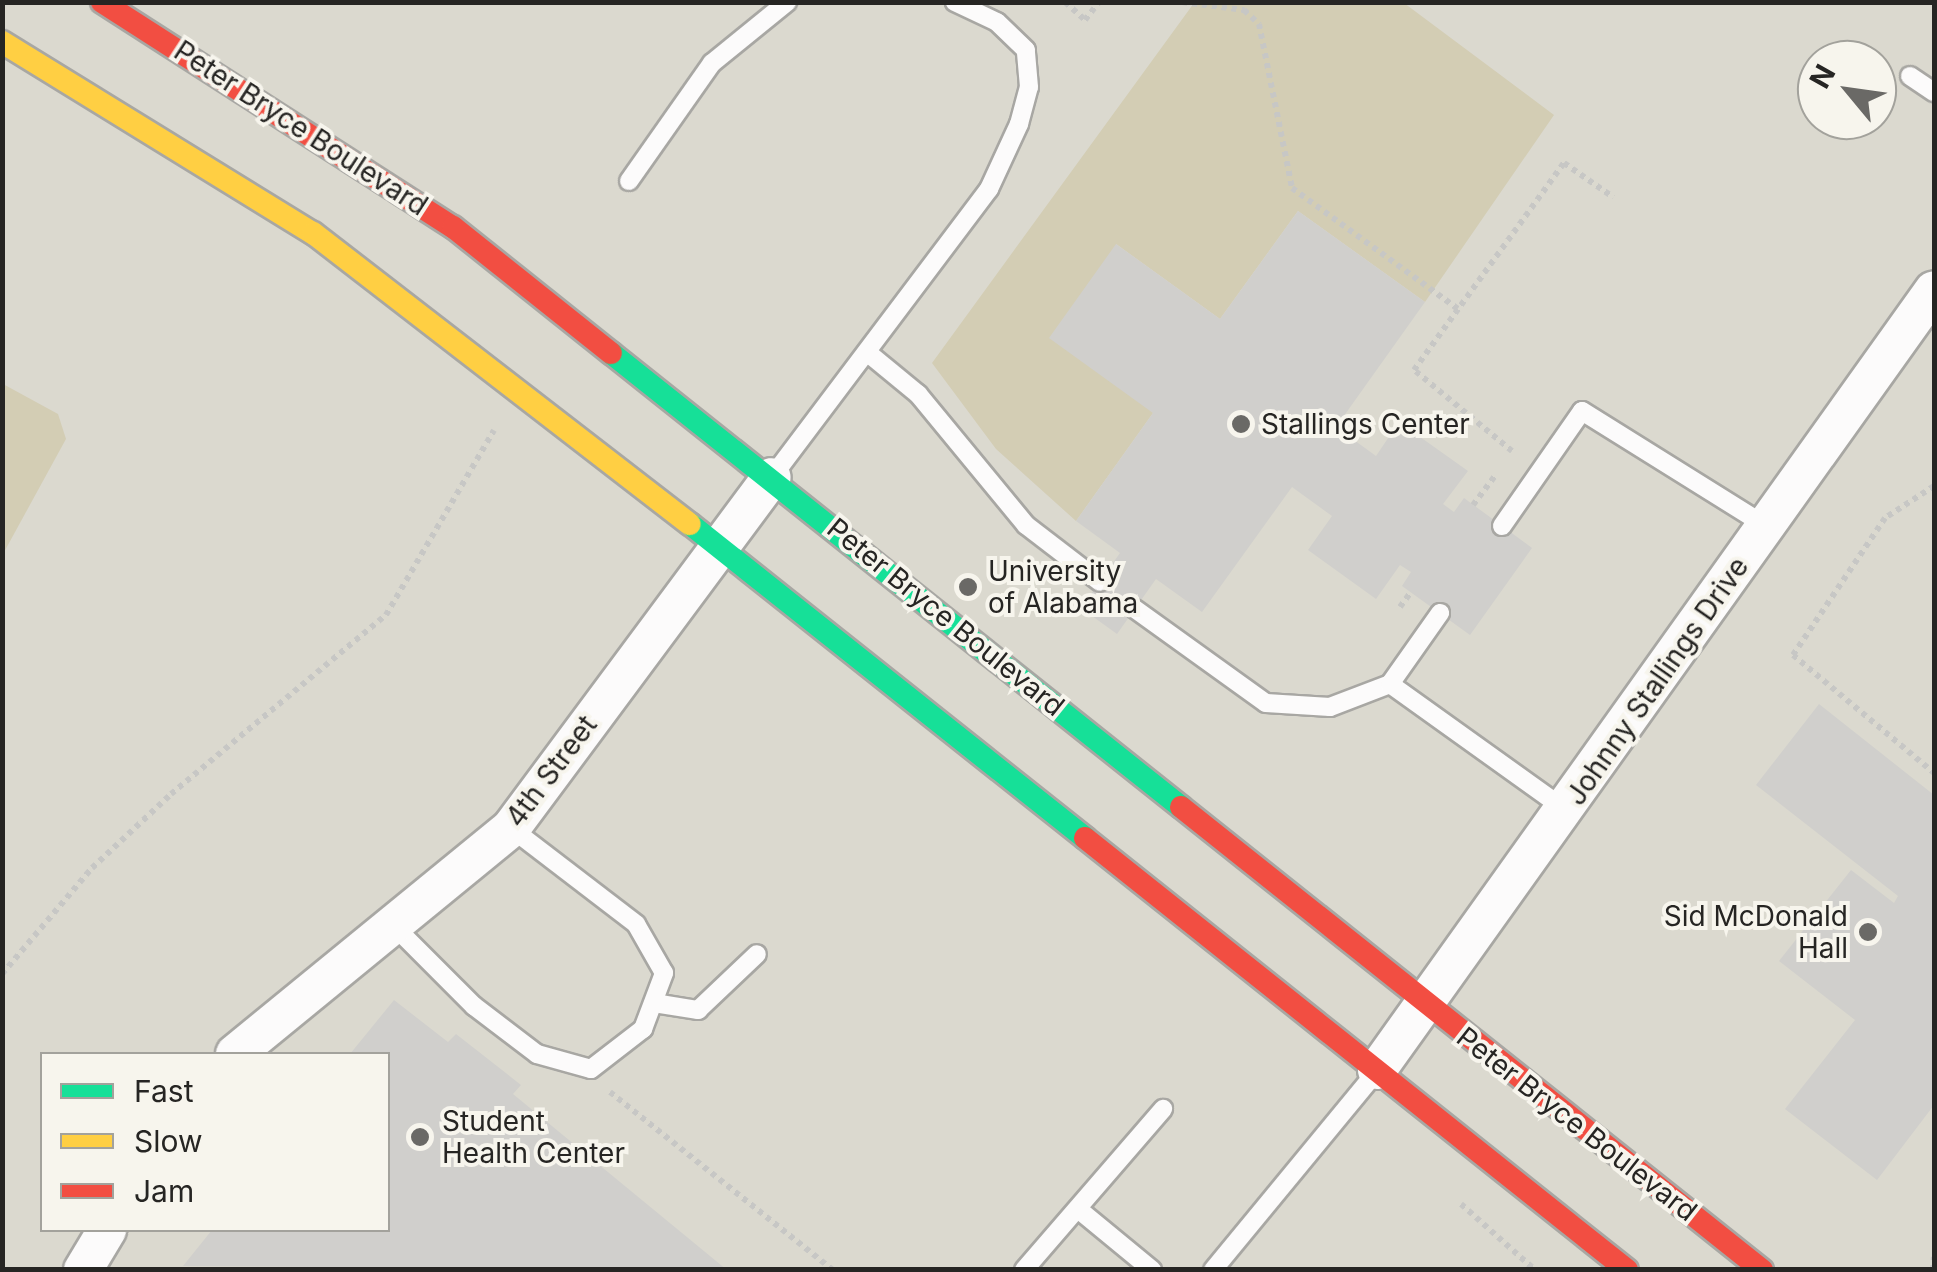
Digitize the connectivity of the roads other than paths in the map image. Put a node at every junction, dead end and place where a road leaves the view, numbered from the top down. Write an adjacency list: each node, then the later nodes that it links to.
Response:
1 (787, 2): 7 (lane)
2 (955, 2): 9 (lane)
3 (112, 5): 10 (street, Peter Bryce Boulevard)
4 (2, 42): 13 (street)
5 (1910, 76): 6 (lane)
6 (1934, 92)
7 (629, 181)
8 (1934, 290): 12 (street, Johnny Stallings Drive)
9 (868, 352): 10 (lane); 14 (lane)
10 (772, 477): 13 (street, 4th Street); 23 (street, Peter Bryce Boulevard)
11 (1502, 526): 12 (lane)
12 (1766, 526): 18 (street, Johnny Stallings Drive)
13 (720, 544): 19 (street, 4th Street); 25 (street)
14 (1100, 582)
15 (1135, 609): 17 (lane)
16 (1440, 613): 17 (lane)
17 (1390, 684): 18 (lane)
18 (1567, 810): 23 (street, Johnny Stallings Drive)
19 (511, 828): 20 (street, 4th Street); 22 (lane)
20 (392, 924): 22 (lane); 24 (street, 4th Street)
21 (757, 954): 22 (lane)
22 (654, 1003)
23 (1426, 1004): 25 (street, Johnny Stallings Drive); 34 (street, Peter Bryce Boulevard)
24 (237, 1052)
25 (1377, 1070): 32 (lane); 33 (street)
26 (1163, 1109): 27 (lane)
27 (1078, 1209): 30 (lane); 31 (lane)
28 (106, 1232): 29 (street)
29 (83, 1270)
30 (1024, 1270)
31 (1152, 1270)
32 (1213, 1270)
33 (1627, 1270)
34 (1762, 1270)

